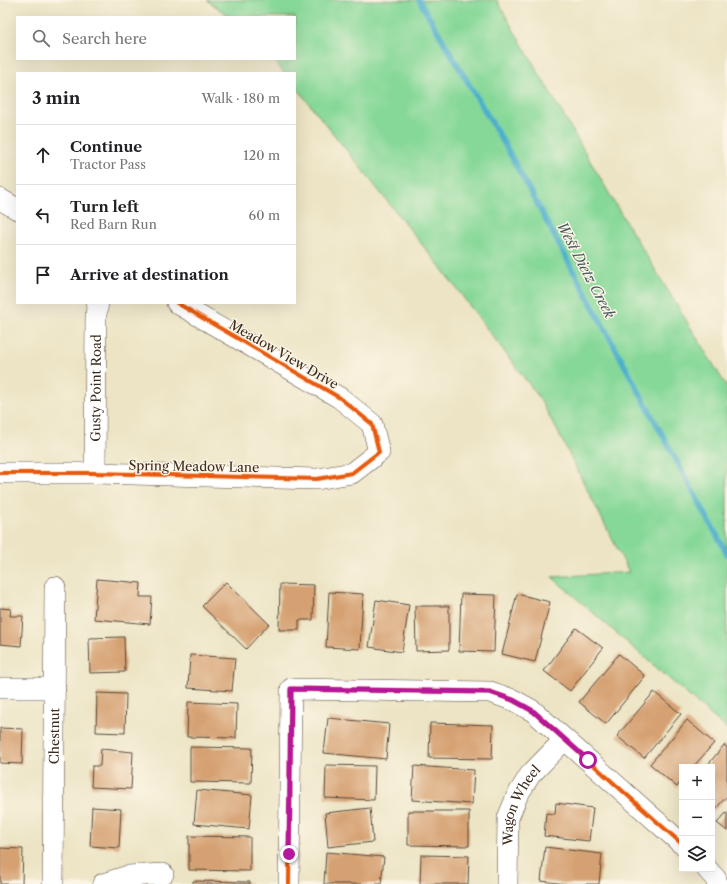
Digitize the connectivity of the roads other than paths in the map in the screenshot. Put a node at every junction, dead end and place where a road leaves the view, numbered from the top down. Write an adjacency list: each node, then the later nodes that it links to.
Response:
1 (0, 199): 2 (street)
2 (16, 208)
3 (98, 304): 7 (street, Gusty Point Road)
4 (179, 304): 5 (street, Meadow View Drive)
5 (379, 452): 7 (street, Spring Meadow Lane)
6 (0, 473): 7 (street, Spring Meadow Lane)
7 (95, 473)
8 (55, 588): 10 (street, Chestnut)
9 (0, 688): 10 (street)
10 (54, 688): 15 (street, Chestnut)
11 (564, 740): 12 (street); 17 (street); 18 (street, Wagon Wheel)
12 (679, 841)
13 (709, 872): 19 (street)
14 (163, 874): 16 (street)
15 (53, 884)
16 (103, 884)
17 (289, 884)
18 (507, 884)
19 (717, 884)

